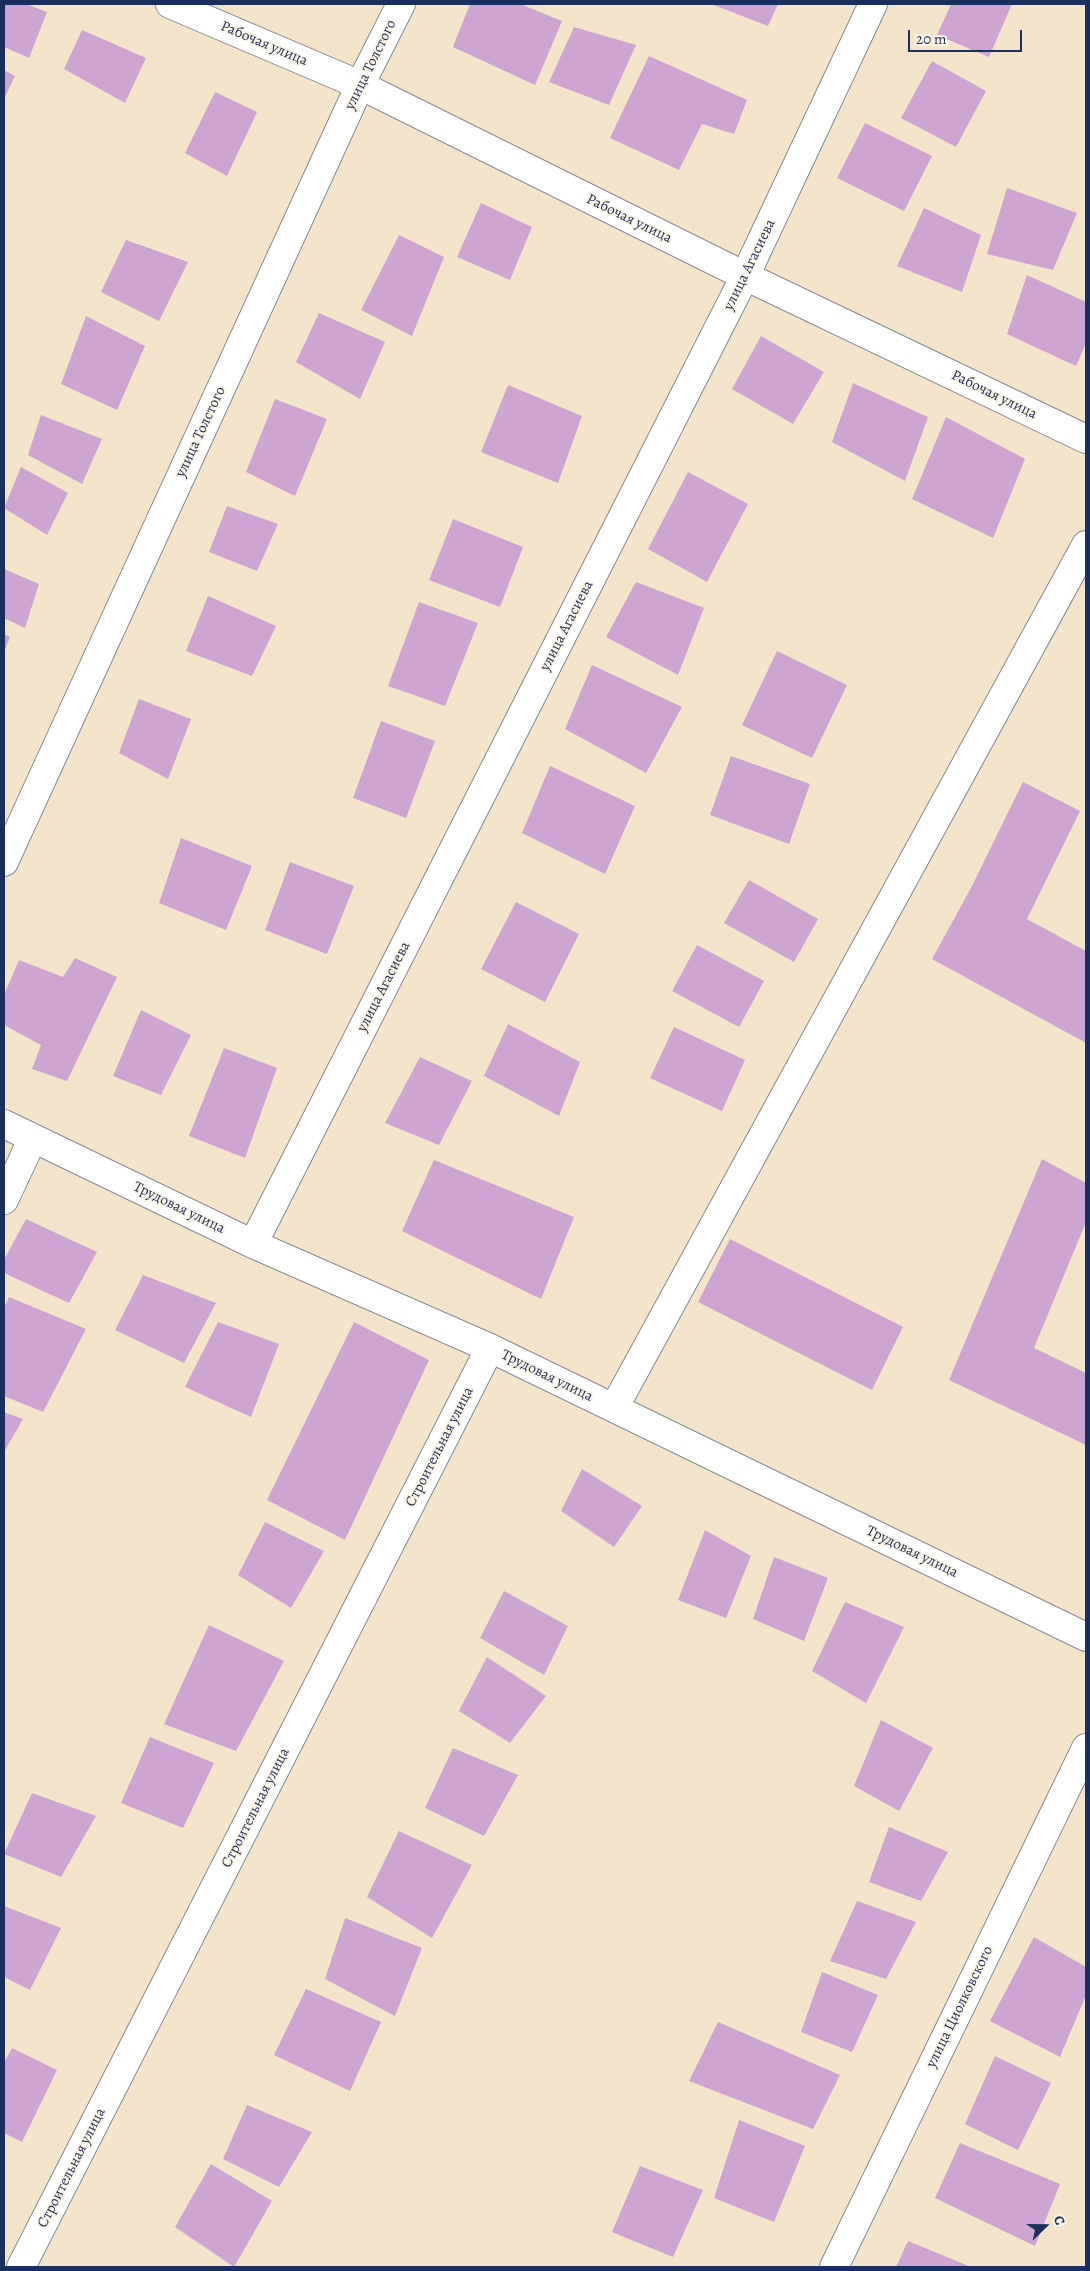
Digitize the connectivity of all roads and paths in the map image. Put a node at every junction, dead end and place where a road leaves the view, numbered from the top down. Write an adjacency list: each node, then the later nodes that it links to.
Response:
1 (170, 4): 4 (street, Рабочая улица)
2 (401, 4): 4 (street, улица Толстого)
3 (873, 4): 5 (street, улица Агасиева)
4 (360, 85): 5 (street, Рабочая улица); 8 (street, улица Толстого)
5 (745, 276): 6 (street, Рабочая улица); 12 (street, улица Агасиева)
6 (1086, 439)
7 (1086, 545): 14 (street)
8 (4, 862)
9 (4, 1124): 10 (street, Трудовая улица)
10 (33, 1138): 11 (street); 12 (street, Трудовая улица)
11 (4, 1200)
12 (253, 1244): 13 (street, Трудовая улица)
13 (490, 1348): 14 (street, Трудовая улица); 17 (street, Строительная улица)
14 (614, 1408): 15 (street, Трудовая улица)
15 (1086, 1637)
16 (1086, 1748): 18 (street, улица Циолковского)
17 (21, 2267)
18 (834, 2267)

